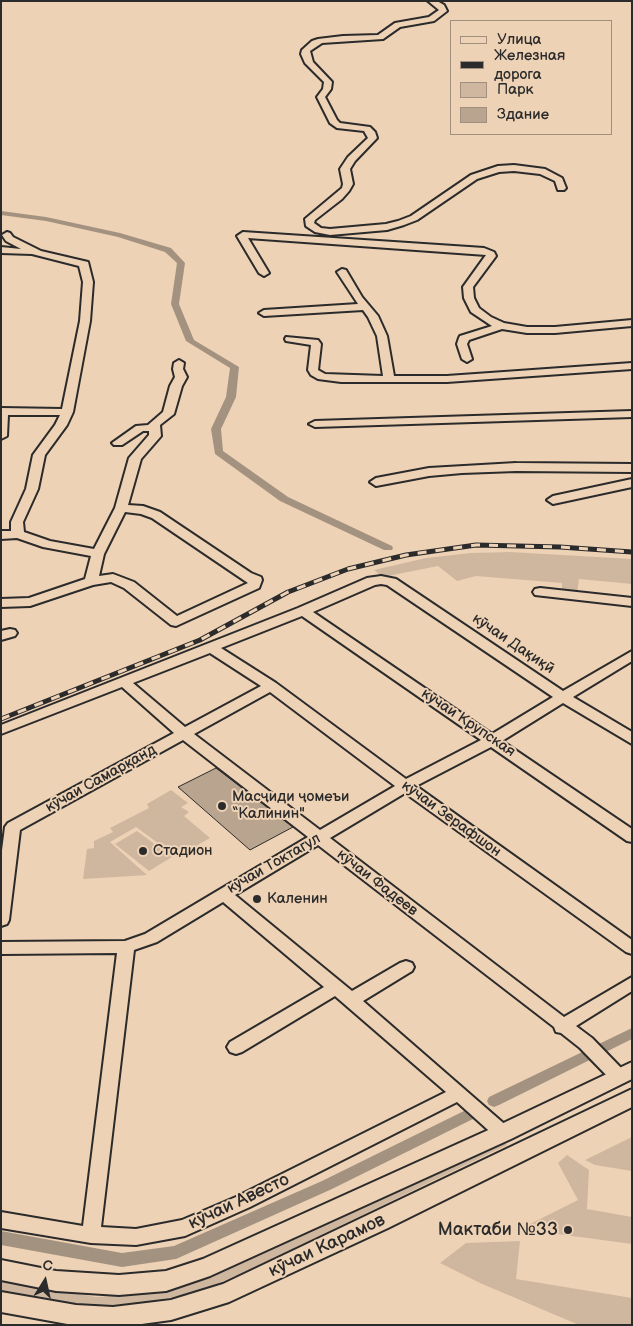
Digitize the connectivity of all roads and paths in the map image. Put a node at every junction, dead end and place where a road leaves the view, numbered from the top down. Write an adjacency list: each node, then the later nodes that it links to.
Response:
1 (432, 1): 2 (street)
2 (561, 188)
3 (7, 235): 5 (street)
4 (1, 250): 5 (street)
5 (38, 253): 18 (street)
6 (342, 272): 8 (street)
7 (264, 273): 11 (street)
8 (366, 307): 9 (street); 16 (street)
9 (264, 313)
10 (632, 323): 11 (street)
11 (501, 326): 13 (street)
12 (290, 339): 16 (street)
13 (467, 359)
14 (180, 363): 21 (street)
15 (632, 366): 16 (street)
16 (389, 380)
17 (2, 411): 18 (street); 22 (street)
18 (67, 412): 29 (street)
19 (632, 414): 20 (street)
20 (315, 424)
21 (153, 428): 23 (street); 28 (street)
22 (1, 436)
23 (118, 443)
24 (632, 468): 25 (street)
25 (376, 482)
26 (632, 483): 27 (street)
27 (553, 500)
28 (121, 508): 31 (street); 33 (street)
29 (18, 534): 30 (street); 31 (street)
30 (1, 536)
31 (98, 554): 33 (street)
32 (376, 580): 37 (street); 42 (street, кӯчаи Дақиқӣ)
33 (91, 581): 36 (street)
34 (540, 592): 35 (street)
35 (632, 602)
36 (1, 603)
37 (303, 611): 38 (street); 46 (street, кӯчаи Крупская)
38 (210, 647): 40 (street); 41 (street)
39 (632, 655): 42 (street, кӯчаи Токтагул)
40 (124, 682): 43 (street); 44 (street, кӯчаи Фадеев)
41 (271, 686): 44 (street, кӯчаи Самарқанд); 47 (street, кӯчаи Зерафшон)
42 (562, 696): 45 (street, кӯчаи Дақиқӣ); 46 (street, кӯчаи Токтагул)
43 (1, 730)
44 (183, 733): 49 (street, кӯчаи Фадеев); 51 (street, кӯчаи Самарқанд)
45 (632, 739)
46 (492, 740): 47 (street, кӯчаи Токтагул); 48 (street, кӯчаи Крупская)
47 (405, 786): 49 (street, кӯчаи Токтагул); 54 (street, кӯчаи Зерафшон)
48 (632, 837)
49 (319, 838): 50 (street, кӯчаи Токтагул); 59 (street, кӯчаи Фадеев)
50 (223, 894): 52 (street, кӯчаи Токтагул); 57 (street)
51 (1, 920)
52 (126, 947): 53 (street, кӯчаи Токтагул); 66 (street)
53 (1, 948)
54 (632, 948)
55 (406, 967): 58 (street)
56 (632, 983): 59 (street)
57 (336, 986): 58 (street); 60 (street)
58 (351, 1000): 62 (street)
59 (562, 1027): 61 (street, кӯчаи Фадеев)
60 (236, 1047)
61 (625, 1073): 64 (main road, кӯчаи Карамов)
62 (459, 1093): 64 (street); 66 (street, кӯчаи Авесто)
63 (632, 1097): 69 (main road, кӯчаи Карамов)
64 (503, 1133): 67 (main road, кӯчаи Карамов)
65 (1, 1220): 66 (street, кӯчаи Авесто)
66 (92, 1235)
67 (1, 1270)
68 (1, 1302): 69 (main road, кӯчаи Карамов)
69 (72, 1320)

